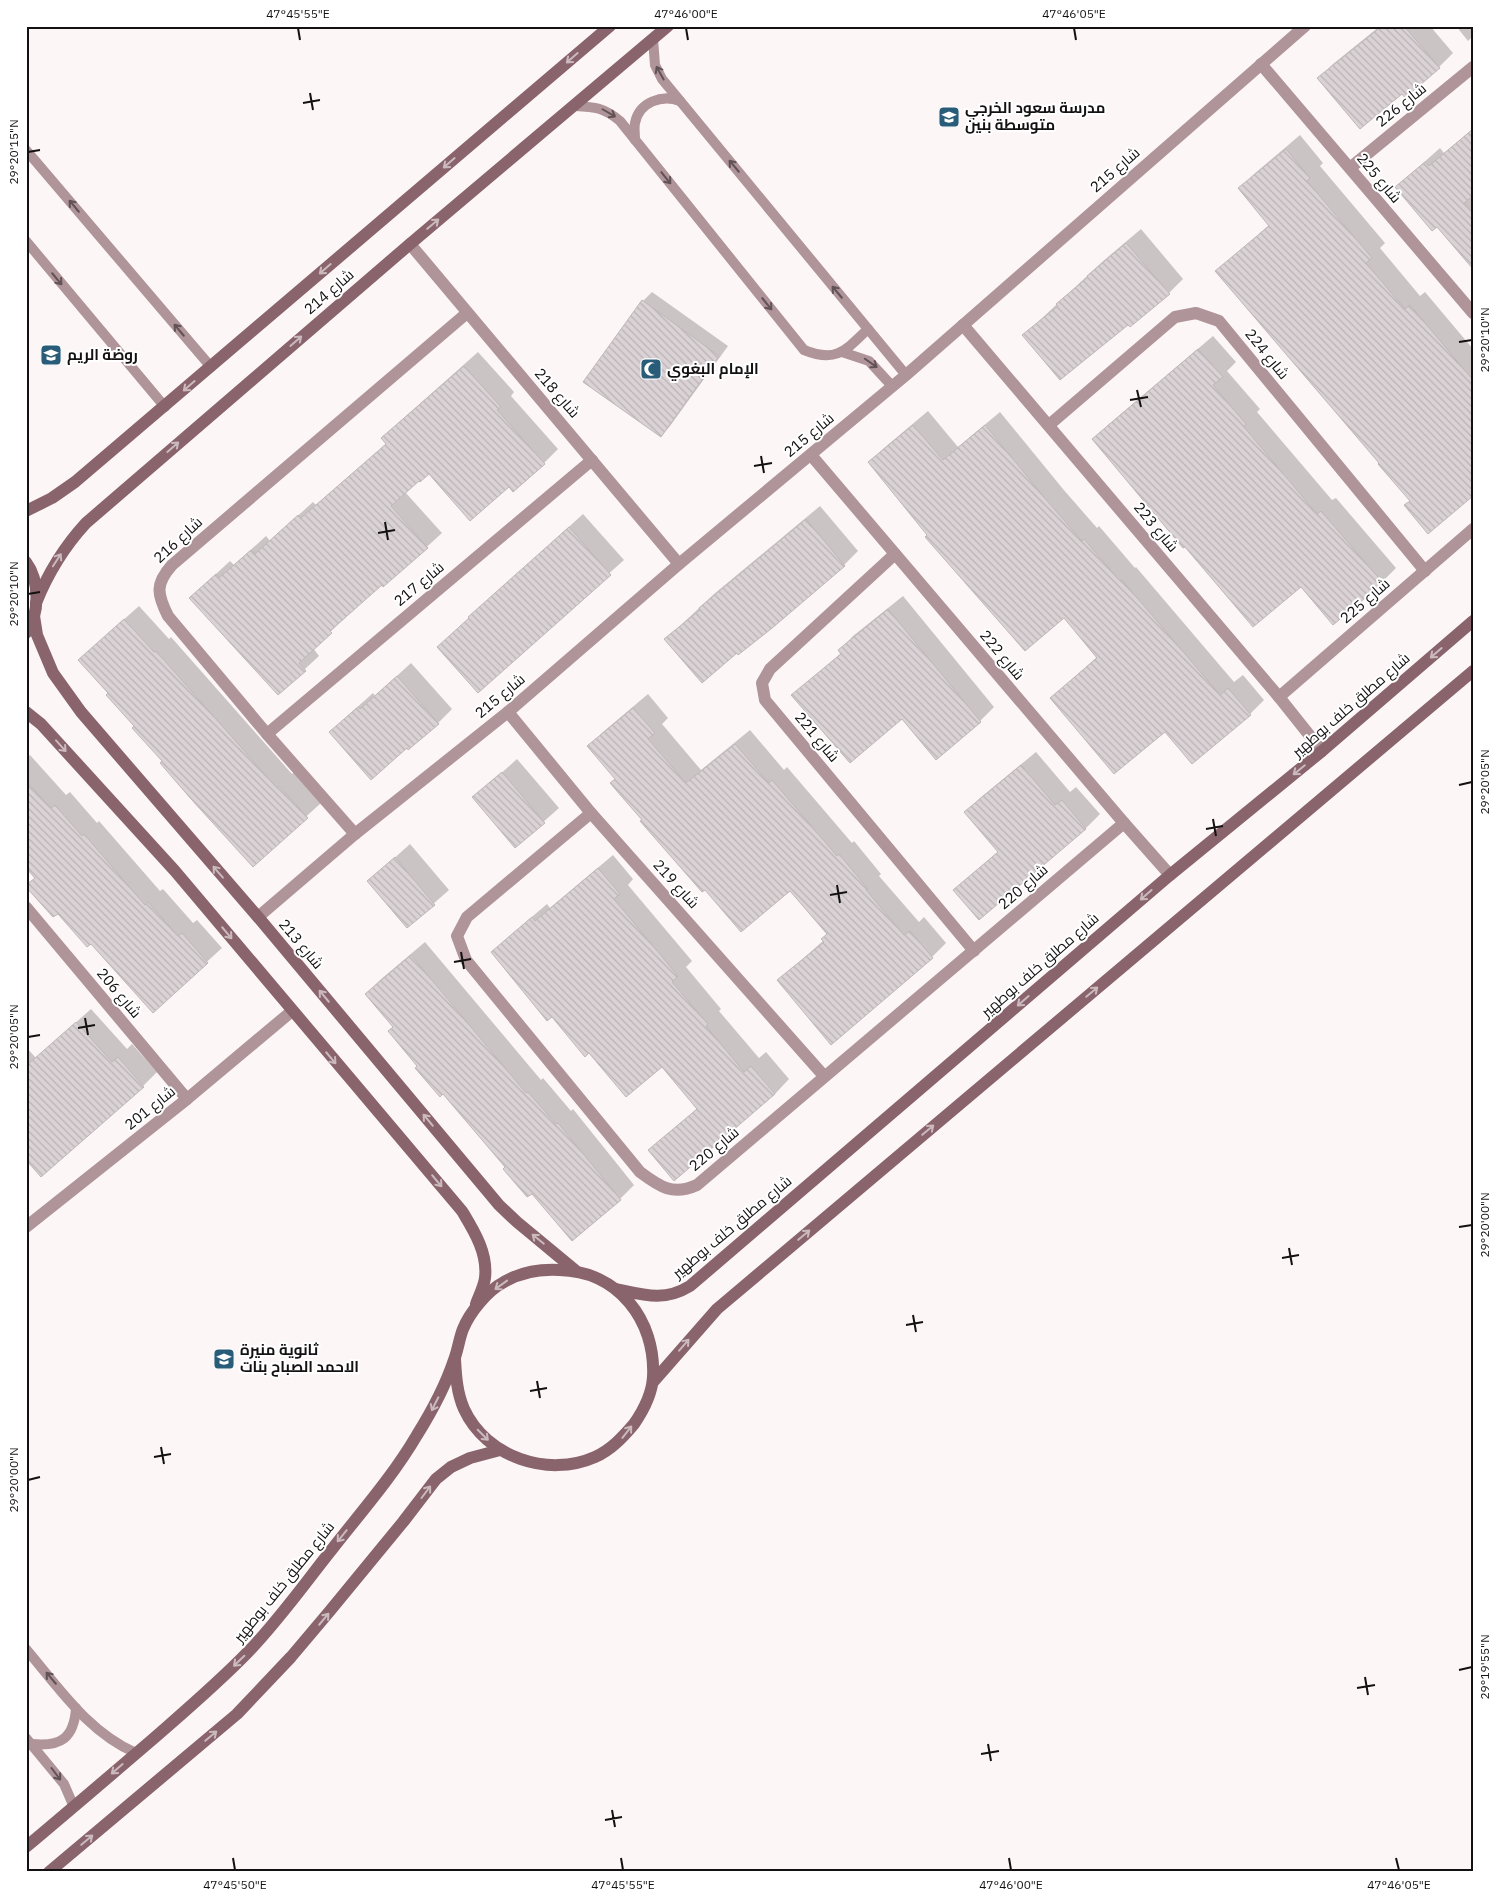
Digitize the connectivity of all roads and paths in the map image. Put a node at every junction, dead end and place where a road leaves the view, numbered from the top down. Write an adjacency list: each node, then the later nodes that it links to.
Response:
1 (610, 26): 19 (main road, شارع 214, one-way to 19)
2 (668, 26): 4 (main road, شارع 214)
3 (1305, 26): 5 (street, شارع 215)
4 (653, 39): 7 (lane, one-way to 4); 8 (main road, شارع 214)
5 (1261, 64): 11 (street, شارع 225); 16 (street, شارع 215)
6 (1473, 67): 11 (street, شارع 226)
7 (680, 102): 9 (lane); 17 (lane, one-way to 7)
8 (573, 106): 9 (lane, one-way to 9); 13 (main road, شارع 214, one-way to 8)
9 (635, 140): 18 (lane, one-way to 18)
10 (26, 150): 19 (lane, one-way to 10)
11 (1350, 168): 14 (street, شارع 225)
12 (26, 241): 22 (lane, one-way to 22)
13 (410, 244): 15 (street, شارع 218); 32 (main road, شارع 214, one-way to 13)
14 (1473, 312)
15 (467, 313): 25 (street, شارع 218); 39 (street, شارع 216)
16 (964, 325): 20 (street, شارع 215); 23 (street, شارع 223)
17 (868, 329): 18 (lane); 20 (lane)
18 (842, 352): 21 (lane, one-way to 21)
19 (211, 367): 22 (main road, شارع 214, one-way to 22)
20 (906, 375): 21 (street, شارع 215)
21 (892, 386): 24 (street, شارع 215)
22 (165, 408): 26 (main road, شارع 214)
23 (1049, 425): 31 (street, شارع 224); 36 (street, شارع 223)
24 (811, 455): 28 (street, شارع 222); 30 (street, شارع 215)
25 (592, 460): 30 (street, شارع 218); 39 (street, شارع 217)
26 (26, 511)
27 (1473, 529): 31 (street, شارع 225)
28 (895, 554): 42 (street, شارع 222); 47 (street, شارع 221)
29 (26, 562): 32 (main road, شارع 213)
30 (679, 564): 38 (street, شارع 215)
31 (1425, 571): 36 (street, شارع 225)
32 (35, 610): 34 (main road, شارع 214); 46 (main road, شارع 213, one-way to 32)
33 (1473, 621): 40 (main road, شارع مطلق خلف بوطهير, one-way to 40)
34 (26, 633)
35 (1473, 671): 56 (main road, one-way to 35)
36 (1279, 697): 40 (street, شارع 223)
37 (26, 712): 48 (main road, one-way to 48)
38 (508, 712): 41 (street, شارع 219); 43 (street, شارع 215)
39 (266, 734): 43 (street, شارع 216)
40 (1322, 751): 44 (main road, شارع مطلق خلف بوطهير, one-way to 44)
41 (591, 813): 49 (street, شارع 219); 49 (street, شارع 220)
42 (1124, 823): 44 (street, شارع 222); 47 (street, شارع 220)
43 (356, 834): 46 (street, شارع 215)
44 (1170, 875): 53 (main road, شارع مطلق خلف بوطهير, one-way to 53)
45 (26, 907): 50 (street, شارع 206)
46 (258, 917): 52 (main road, شارع 213, one-way to 46)
47 (974, 951): 49 (street, شارع 220)
48 (292, 1011): 50 (street, شارع 201); 54 (main road, one-way to 54)
49 (824, 1076)
50 (187, 1099): 51 (street, شارع 201)
51 (29, 1219)
52 (575, 1270): 53 (main road); 54 (main road, one-way to 54)
53 (616, 1289): 56 (main road)
54 (475, 1307): 55 (main road)
55 (455, 1359): 57 (main road, one-way to 57); 61 (main road, شارع مطلق خلف بوطهير, one-way to 61)
56 (652, 1382): 57 (main road, one-way to 56)
57 (500, 1450): 64 (main road, one-way to 57)
58 (26, 1648): 59 (lane, one-way to 58)
59 (76, 1708): 60 (lane); 61 (lane)
60 (29, 1741): 62 (lane, one-way to 62)
61 (136, 1753): 62 (main road, شارع مطلق خلف بوطهير, one-way to 62)
62 (74, 1807): 63 (main road, شارع مطلق خلف بوطهير)
63 (26, 1847)
64 (49, 1872)

